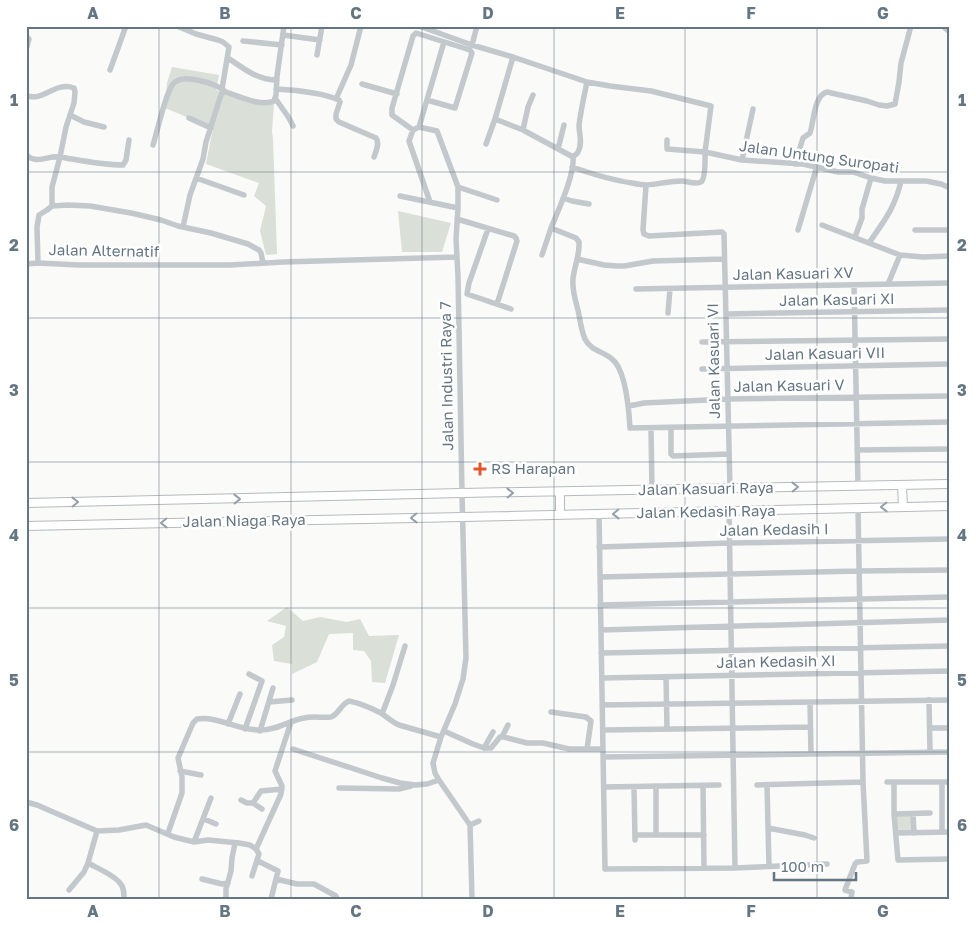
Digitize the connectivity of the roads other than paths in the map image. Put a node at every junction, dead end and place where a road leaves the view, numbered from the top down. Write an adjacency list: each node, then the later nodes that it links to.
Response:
1 (126, 26): 22 (street)
2 (177, 26): 21 (street)
3 (284, 26): 11 (street)
4 (322, 26): 13 (street)
5 (361, 26): 32 (street)
6 (419, 26): 16 (street)
7 (477, 26): 16 (street)
8 (911, 26): 56 (street)
9 (945, 26): 10 (street)
10 (950, 32)
11 (283, 35): 13 (street); 17 (street)
12 (26, 36): 18 (street)
13 (320, 40): 19 (street)
14 (243, 41): 17 (street)
15 (444, 42): 28 (street); 33 (street); 33 (street)
16 (472, 45): 20 (street)
17 (282, 46): 23 (street)
18 (26, 50)
19 (316, 55)
20 (513, 57): 24 (street); 37 (street)
21 (228, 58): 23 (street); 27 (street)
22 (110, 70)
23 (277, 80): 26 (street)
24 (587, 82): 50 (street); 54 (street)
25 (362, 84): 28 (street)
26 (276, 89): 31 (street); 32 (street)
27 (224, 90): 31 (street); 41 (street); 48 (street)
28 (397, 94): 43 (street)
29 (533, 95): 44 (street)
30 (26, 96): 35 (street)
31 (275, 98): 39 (street)
32 (336, 99): 53 (street)
33 (427, 100): 42 (street)
34 (753, 109): 55 (street)
35 (70, 115): 40 (street); 52 (street)
36 (189, 118): 41 (street)
37 (494, 119): 44 (street); 47 (street)
38 (564, 125): 49 (street)
39 (293, 126)
40 (104, 127)
41 (211, 128): 59 (street)
42 (419, 128): 43 (street); 63 (street, Jalan Industri Raya 7)
43 (412, 130): 69 (street)
44 (523, 130): 49 (street)
45 (129, 140): 52 (street)
46 (667, 140): 50 (street, Jalan Untung Suropati)
47 (486, 144)
48 (153, 145)
49 (558, 149): 54 (street)
50 (705, 152): 55 (street, Jalan Untung Suropati); 62 (street)
51 (26, 155): 52 (street)
52 (60, 156): 71 (street)
53 (374, 157)
54 (572, 157): 58 (street)
55 (742, 160): 56 (street, Jalan Untung Suropati)
56 (795, 164): 57 (street, Jalan Untung Suropati)
57 (817, 166): 60 (street, Jalan Untung Suropati); 78 (street)
58 (572, 167): 62 (street); 67 (street)
59 (196, 178): 65 (street); 75 (street)
60 (871, 178): 61 (street, Jalan Untung Suropati); 81 (street)
61 (901, 181): 64 (street, Jalan Untung Suropati); 82 (street)
62 (646, 185): 88 (street, Jalan Kasuari VI)
63 (458, 187): 68 (street); 72 (street, Jalan Industri Raya 7)
64 (950, 188)
65 (244, 195)
66 (400, 196): 69 (street)
67 (564, 198): 70 (street); 76 (street)
68 (497, 200)
69 (430, 202): 72 (street)
70 (589, 204)
71 (52, 206): 75 (street, Jalan Alternatif); 89 (street, Jalan Alternatif)
72 (458, 208): 73 (street, Jalan Industri Raya 7)
73 (457, 219): 77 (street); 86 (street, Jalan Industri Raya 7)
74 (822, 225): 81 (street)
75 (183, 227): 90 (street, Jalan Alternatif)
76 (551, 228): 83 (street); 87 (street)
77 (488, 229): 98 (street); 98 (street)
78 (798, 230)
79 (915, 230): 80 (street)
80 (950, 230)
81 (855, 237): 82 (street)
82 (869, 243): 84 (street)
83 (542, 255)
84 (900, 255): 85 (street); 93 (street)
85 (950, 256)
86 (457, 257): 90 (street, Jalan Alternatif); 130 (street, Jalan Industri Raya 7)
87 (577, 259): 88 (street); 115 (street)
88 (724, 259): 95 (street, Jalan Kasuari VI)
89 (38, 262): 90 (street, Jalan Alternatif); 91 (street)
90 (263, 263)
91 (26, 264)
92 (950, 283): 93 (street, Jalan Kasuari XV)
93 (888, 284): 94 (street, Jalan Kasuari XV)
94 (854, 285): 95 (street, Jalan Kasuari XV); 101 (street)
95 (725, 288): 97 (street, Jalan Kasuari XV); 103 (street, Jalan Kasuari VI)
96 (636, 289): 97 (street, Jalan Kasuari XV)
97 (670, 289): 102 (street)
98 (497, 304): 99 (street)
99 (511, 308)
100 (950, 310): 101 (street, Jalan Kasuari XI)
101 (854, 312): 103 (street, Jalan Kasuari XI); 105 (street)
102 (668, 313)
103 (726, 314): 106 (street, Jalan Kasuari VI)
104 (950, 339): 105 (street)
105 (855, 340): 106 (street); 109 (street)
106 (726, 341): 107 (street); 110 (street, Jalan Kasuari VI)
107 (702, 342)
108 (950, 364): 109 (street, Jalan Kasuari VII)
109 (855, 366): 110 (street, Jalan Kasuari VII); 113 (street)
110 (727, 368): 111 (street, Jalan Kasuari VII); 114 (street, Jalan Kasuari VI)
111 (702, 369)
112 (950, 396): 113 (street, Jalan Kasuari V)
113 (856, 398): 114 (street, Jalan Kasuari V); 117 (street)
114 (728, 399): 115 (street, Jalan Kasuari V); 118 (street, Jalan Kasuari VI)
115 (629, 406): 119 (street)
116 (950, 422): 117 (street)
117 (857, 424): 118 (street); 122 (street)
118 (728, 427): 120 (street); 123 (street, Jalan Kasuari VI)
119 (651, 428): 120 (street); 128 (street)
120 (671, 428): 123 (street)
121 (950, 449): 122 (street)
122 (857, 450): 126 (street)
123 (729, 454): 127 (street, Jalan Kasuari VI)
124 (950, 484): 125 (main road, Jalan Kasuari Raya)
125 (902, 485): 126 (main road, Jalan Kasuari Raya); 133 (main road)
126 (858, 486): 127 (main road, Jalan Kasuari Raya, one-way to 126)
127 (730, 488): 128 (main road, Jalan Kasuari Raya)
128 (652, 490): 129 (main road, Jalan Kasuari Raya)
129 (560, 492): 130 (main road, Jalan Kasuari Raya, one-way to 129); 137 (main road)
130 (462, 494): 131 (main road, Jalan Niaga Raya, one-way to 130); 138 (street, Jalan Industri Raya 7)
131 (26, 504)
132 (950, 506): 133 (main road, Jalan Kedasih Raya)
133 (902, 507): 134 (main road, Jalan Kedasih Raya, one-way to 134)
134 (858, 508): 135 (main road, Jalan Kedasih Raya); 141 (street)
135 (729, 511): 136 (main road, Jalan Kedasih Raya, one-way to 136); 142 (street)
136 (599, 514): 137 (main road, Jalan Kedasih Raya); 143 (street)
137 (560, 515): 138 (main road, Jalan Kedasih Raya)
138 (462, 517): 139 (main road, Jalan Niaga Raya, one-way to 139); 192 (street, Jalan Industri Raya 7)
139 (26, 526)
140 (950, 540): 141 (street, Jalan Kedasih I)
141 (858, 541): 142 (street, Jalan Kedasih I); 145 (street)
142 (730, 543): 143 (street, Jalan Kedasih I); 146 (street)
143 (599, 547): 147 (street)
144 (950, 570): 145 (street)
145 (859, 571): 146 (street); 149 (street)
146 (730, 575): 147 (street); 150 (street)
147 (600, 577): 151 (street)
148 (950, 597): 149 (street)
149 (859, 599): 150 (street); 153 (street)
150 (731, 602): 151 (street); 154 (street)
151 (600, 604): 155 (street)
152 (950, 620): 153 (street)
153 (860, 623): 154 (street); 158 (street)
154 (731, 626): 155 (street); 159 (street)
155 (601, 630): 160 (street)
156 (405, 646): 179 (street)
157 (950, 646): 158 (street)
158 (860, 648): 159 (street); 163 (street)
159 (732, 651): 160 (street); 164 (street)
160 (601, 654): 166 (street)
161 (950, 671): 163 (street, Jalan Kedasih XI)
162 (249, 674): 187 (street)
163 (861, 674): 164 (street, Jalan Kedasih XI); 172 (street)
164 (732, 675): 165 (street, Jalan Kedasih XI); 175 (street)
165 (666, 676): 166 (street, Jalan Kedasih XI); 176 (street)
166 (602, 678): 177 (street)
167 (273, 688): 173 (street)
168 (240, 694): 181 (street)
169 (292, 700): 173 (street)
170 (930, 700): 171 (street); 172 (street); 185 (street)
171 (950, 700)
172 (861, 701): 174 (street); 200 (street)
173 (269, 702): 189 (street)
174 (810, 702): 175 (street); 183 (street)
175 (732, 703): 176 (street); 184 (street)
176 (666, 704): 177 (street); 188 (street)
177 (602, 705): 190 (street)
178 (551, 712): 196 (street)
179 (382, 714): 180 (street); 192 (street)
180 (291, 722): 189 (street); 221 (street)
181 (228, 724): 187 (street); 204 (street)
182 (508, 725): 193 (street)
183 (810, 727): 184 (street); 201 (street)
184 (733, 728): 188 (street); 202 (street)
185 (930, 728): 186 (street); 198 (street)
186 (950, 728)
187 (245, 729): 189 (street)
188 (667, 729): 190 (street)
189 (260, 730)
190 (603, 730): 197 (street)
191 (493, 732): 194 (street)
192 (443, 734): 194 (street); 206 (street, Jalan Industri Raya 7)
193 (502, 737): 194 (street); 196 (street)
194 (484, 748)
195 (293, 749): 212 (street)
196 (587, 749): 197 (street)
197 (603, 749): 203 (street)
198 (930, 752): 199 (street); 200 (street)
199 (950, 752)
200 (862, 753): 201 (street); 207 (street)
201 (812, 754): 202 (street)
202 (733, 755): 203 (street); 253 (street)
203 (603, 757): 218 (street)
204 (180, 771): 205 (street); 238 (street)
205 (201, 775)
206 (439, 780): 212 (street); 233 (street)
207 (863, 782): 214 (street); 264 (street)
208 (887, 782): 209 (street)
209 (894, 782): 210 (street); 228 (street)
210 (942, 782): 211 (street); 236 (street)
211 (950, 782)
212 (416, 785): 220 (street)
213 (757, 785): 214 (street)
214 (767, 785): 234 (street)
215 (656, 786): 216 (street); 219 (street); 241 (street)
216 (703, 786): 217 (street); 242 (street)
217 (719, 786)
218 (604, 787): 219 (street); 252 (street)
219 (634, 787): 241 (street)
220 (339, 788)
221 (282, 789): 225 (street); 246 (street)
222 (212, 798): 230 (street)
223 (241, 800): 225 (street)
224 (26, 802): 235 (street)
225 (253, 803): 226 (street)
226 (262, 809)
227 (930, 813): 229 (street)
228 (894, 814): 229 (street); 239 (street)
229 (914, 814): 240 (street)
230 (204, 819): 232 (street); 244 (street)
231 (479, 821): 233 (street)
232 (216, 824)
233 (470, 825): 263 (street)
234 (768, 828): 243 (street); 251 (street)
235 (97, 831): 238 (street); 249 (street)
236 (942, 832): 237 (street); 240 (street)
237 (950, 832)
238 (168, 833): 244 (street)
239 (896, 833): 240 (street); 247 (street)
240 (914, 833)
241 (656, 835): 242 (street)
242 (704, 835): 252 (street)
243 (814, 838)
244 (194, 842): 245 (street)
245 (235, 843): 246 (street); 257 (street)
246 (256, 848): 248 (street)
247 (950, 859)
248 (258, 860): 254 (street); 256 (street)
249 (88, 863): 258 (street); 259 (street)
250 (827, 864): 251 (street)
251 (769, 866): 253 (street)
252 (704, 868): 253 (street)
253 (735, 868)
254 (252, 876)
255 (202, 879): 257 (street)
256 (276, 879): 261 (street); 262 (street)
257 (228, 883): 260 (street)
258 (69, 890)
259 (124, 899)
260 (226, 899)
261 (271, 899)
262 (337, 899)
263 (472, 899)
264 (851, 899)

